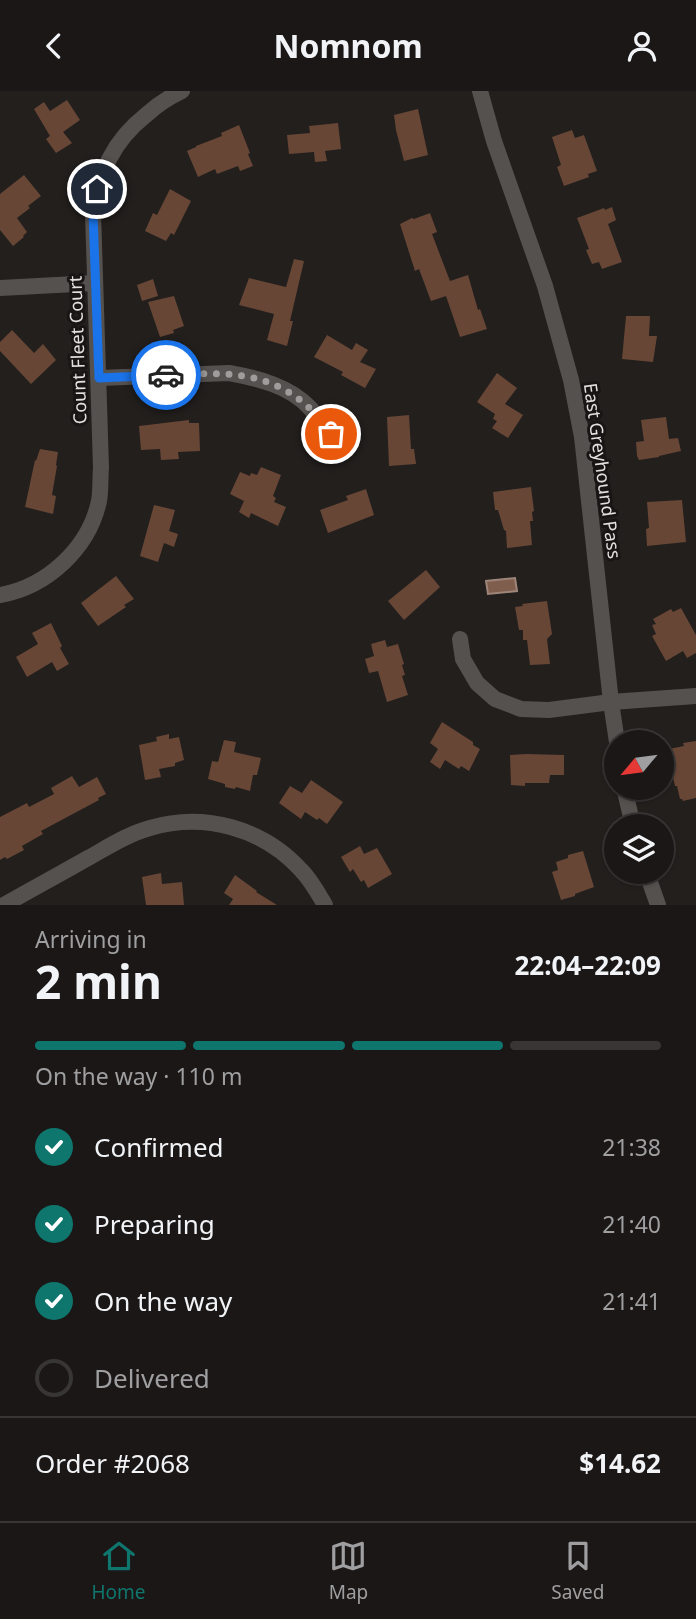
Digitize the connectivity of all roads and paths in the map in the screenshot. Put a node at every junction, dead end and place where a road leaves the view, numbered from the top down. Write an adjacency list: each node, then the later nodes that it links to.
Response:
1 (183, 91): 3 (street, Count Fleet Court)
2 (480, 91): 10 (street, East Greyhound Pass)
3 (94, 283): 4 (street); 5 (street, Count Fleet Court)
4 (0, 288)
5 (99, 378): 6 (street); 7 (street, Count Fleet Court)
6 (331, 434)
7 (0, 595)
8 (460, 639): 10 (street)
9 (696, 696): 10 (street)
10 (611, 702): 11 (street, East Greyhound Pass)
11 (615, 730)
12 (651, 884): 15 (street)
13 (4, 905): 14 (street)
14 (325, 905)
15 (658, 905)

